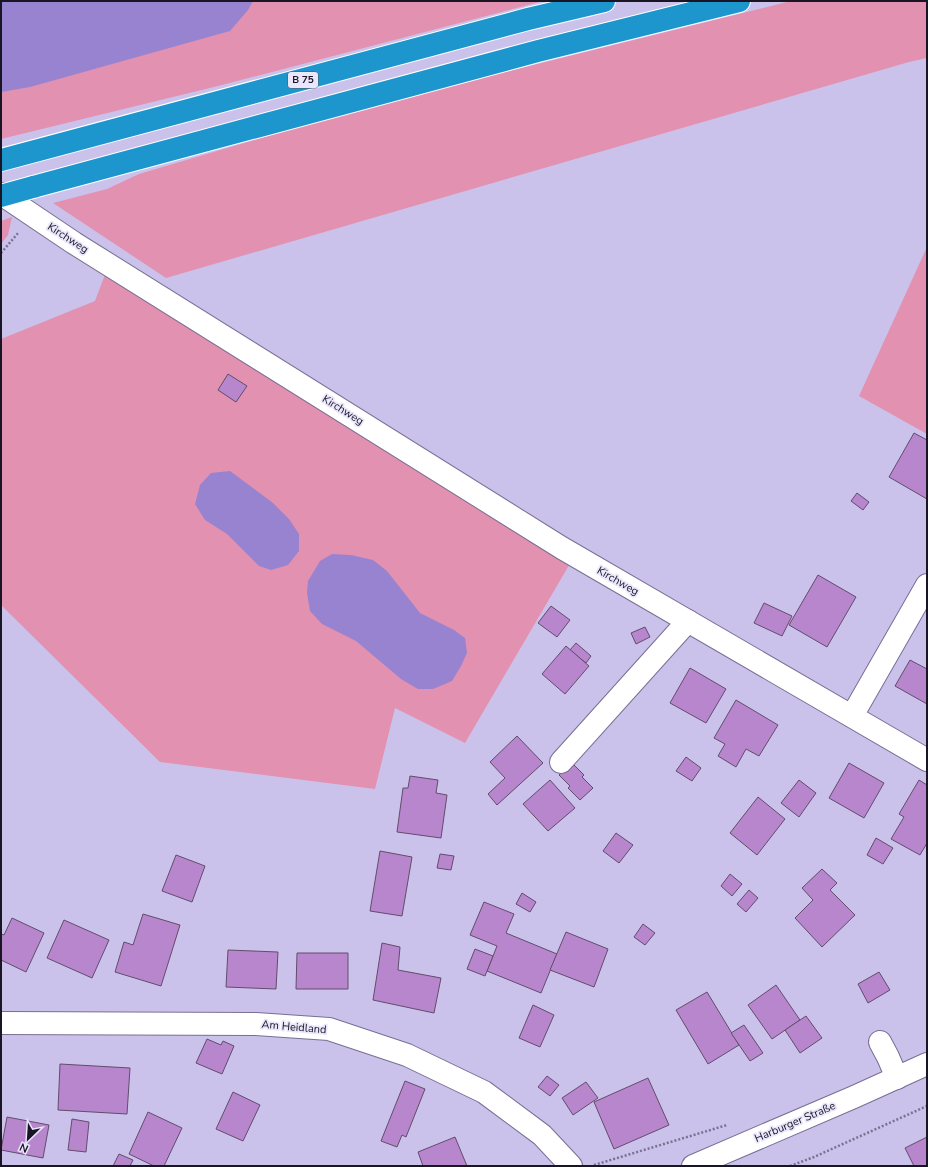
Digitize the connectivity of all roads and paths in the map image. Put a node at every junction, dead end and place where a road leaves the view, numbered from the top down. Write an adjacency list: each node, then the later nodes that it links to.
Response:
1 (604, 1): 3 (highway, B 75)
2 (739, 1): 4 (highway, bridge)
3 (1, 160)
4 (1, 195): 6 (street, Kirchweg)
5 (927, 585): 7 (street)
6 (688, 621): 7 (street, Kirchweg); 9 (street)
7 (852, 716): 8 (street, Kirchweg)
8 (927, 760)
9 (561, 762)
10 (1, 1023): 16 (street, Am Heidland)
11 (880, 1042): 13 (street)
12 (927, 1064): 13 (street, Harburger Straße)
13 (897, 1078): 18 (street, Harburger Straße)
14 (927, 1106): 19 (path)
15 (731, 1124): 17 (path)
16 (571, 1166)
17 (592, 1166)
18 (693, 1166)
19 (790, 1166)

